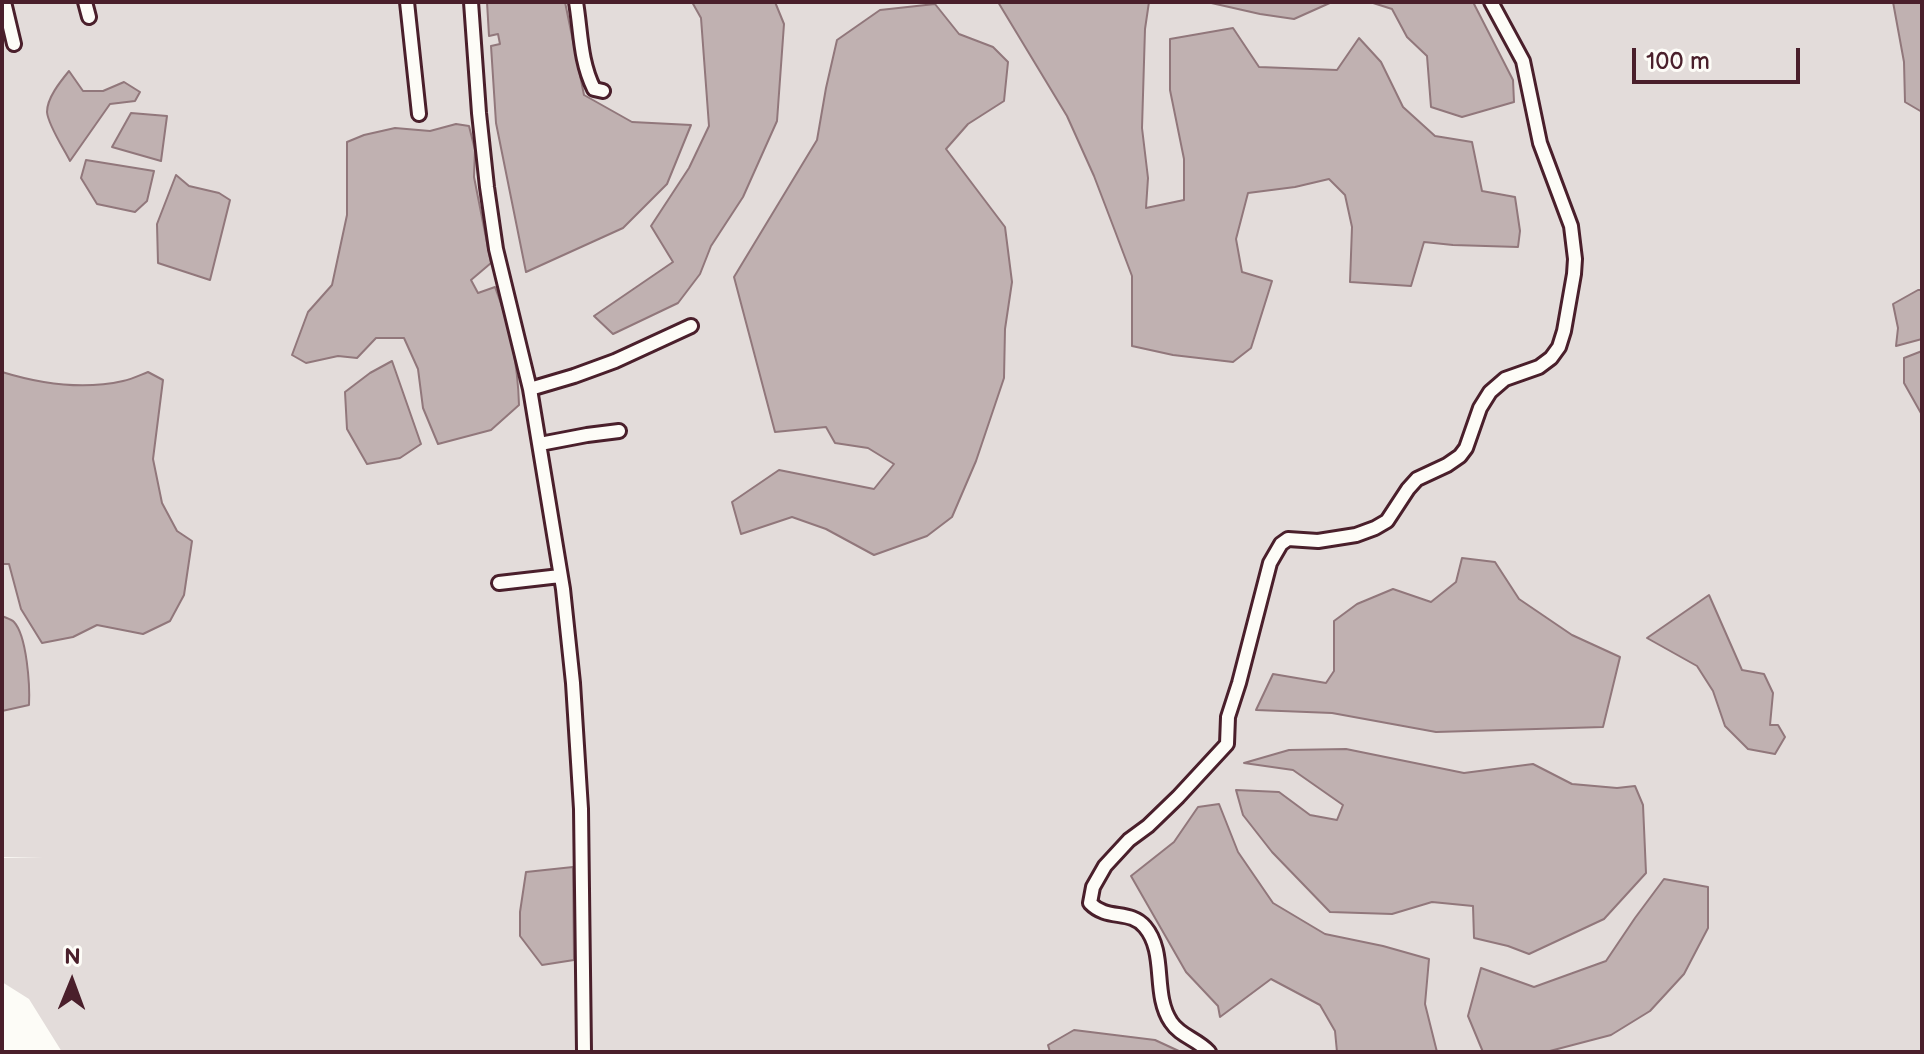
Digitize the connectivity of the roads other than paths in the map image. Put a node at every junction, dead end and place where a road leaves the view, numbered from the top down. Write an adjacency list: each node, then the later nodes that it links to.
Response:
1 (4, 2): 8 (street)
2 (85, 2): 7 (street)
3 (407, 2): 10 (street)
4 (471, 2): 12 (street)
5 (576, 2): 9 (street)
6 (1491, 2): 18 (street)
7 (89, 17)
8 (14, 44)
9 (603, 91)
10 (419, 114)
11 (691, 326): 12 (street)
12 (530, 389): 14 (street)
13 (619, 431): 14 (street)
14 (540, 444): 15 (street)
15 (560, 576): 16 (street); 17 (street)
16 (499, 583)
17 (584, 1052)
18 (1209, 1052)

